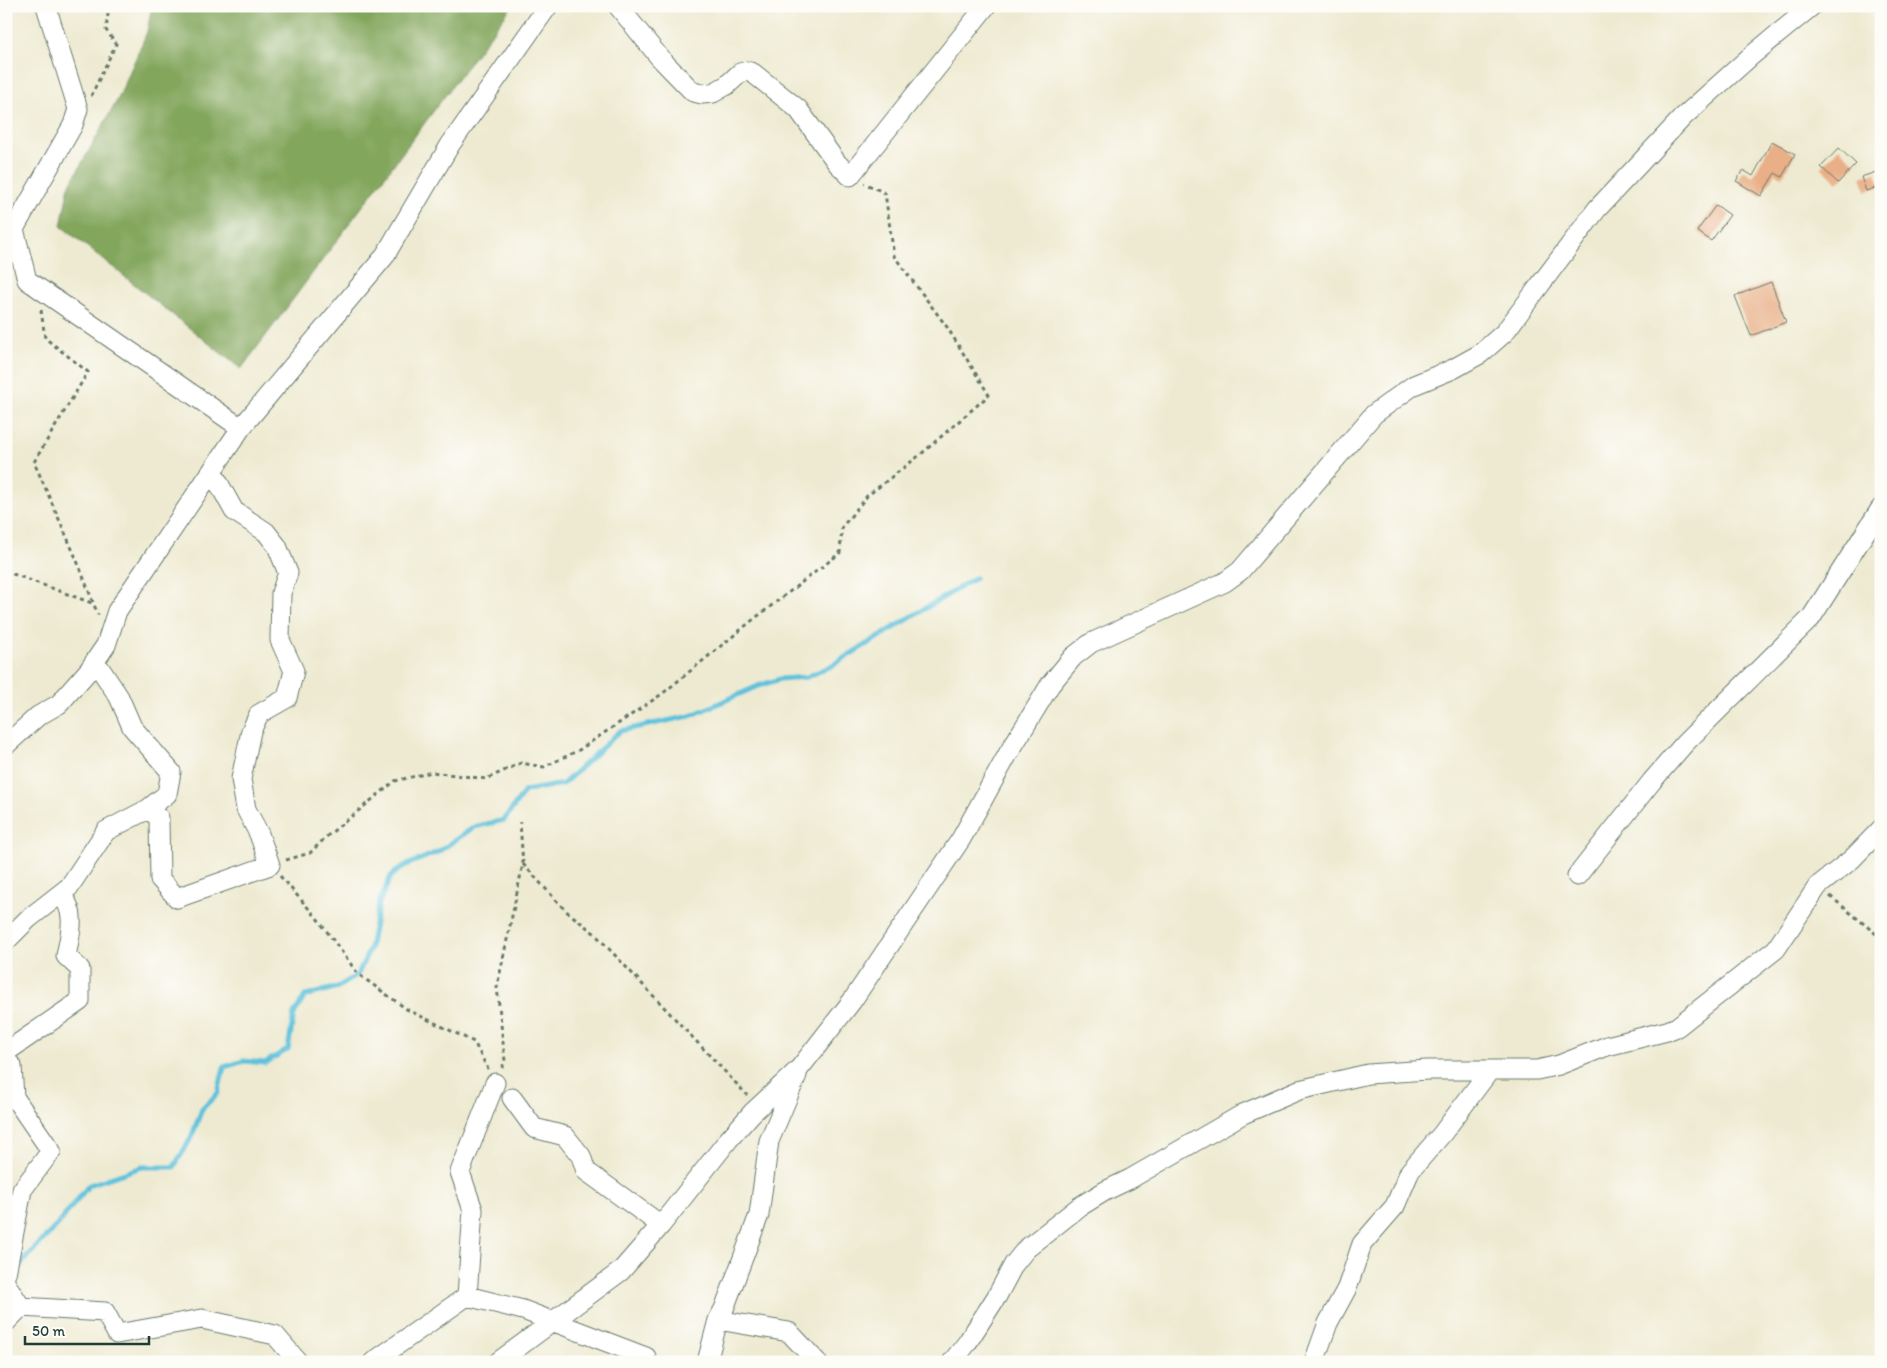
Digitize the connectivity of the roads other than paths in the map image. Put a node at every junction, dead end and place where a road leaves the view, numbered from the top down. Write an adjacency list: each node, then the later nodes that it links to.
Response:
1 (46, 6): 6 (street)
2 (548, 6): 7 (street)
3 (618, 6): 4 (street)
4 (986, 6)
5 (1812, 6): 19 (street)
6 (10, 233): 7 (street)
7 (242, 428): 8 (street)
8 (212, 471): 10 (street); 12 (street)
9 (1881, 508): 14 (street)
10 (95, 661): 11 (street); 12 (street)
11 (6, 745)
12 (148, 809): 15 (street)
13 (1881, 829): 20 (street)
14 (1576, 876)
15 (60, 894): 16 (street); 17 (street)
16 (6, 941)
17 (6, 1052)
18 (6, 1060): 24 (street)
19 (799, 1069): 23 (street); 28 (street)
20 (1490, 1070): 37 (street); 38 (street)
21 (495, 1083): 26 (street)
22 (512, 1098): 23 (street)
23 (661, 1225): 30 (street)
24 (6, 1274)
25 (6, 1284): 27 (street)
26 (467, 1296): 30 (street); 32 (street)
27 (22, 1307): 29 (street); 31 (street)
28 (718, 1320): 35 (street); 36 (street)
29 (6, 1322)
30 (552, 1322): 33 (street); 34 (street)
31 (298, 1362)
32 (373, 1362)
33 (498, 1362)
34 (646, 1362)
35 (707, 1362)
36 (817, 1362)
37 (952, 1362)
38 (1314, 1362)

